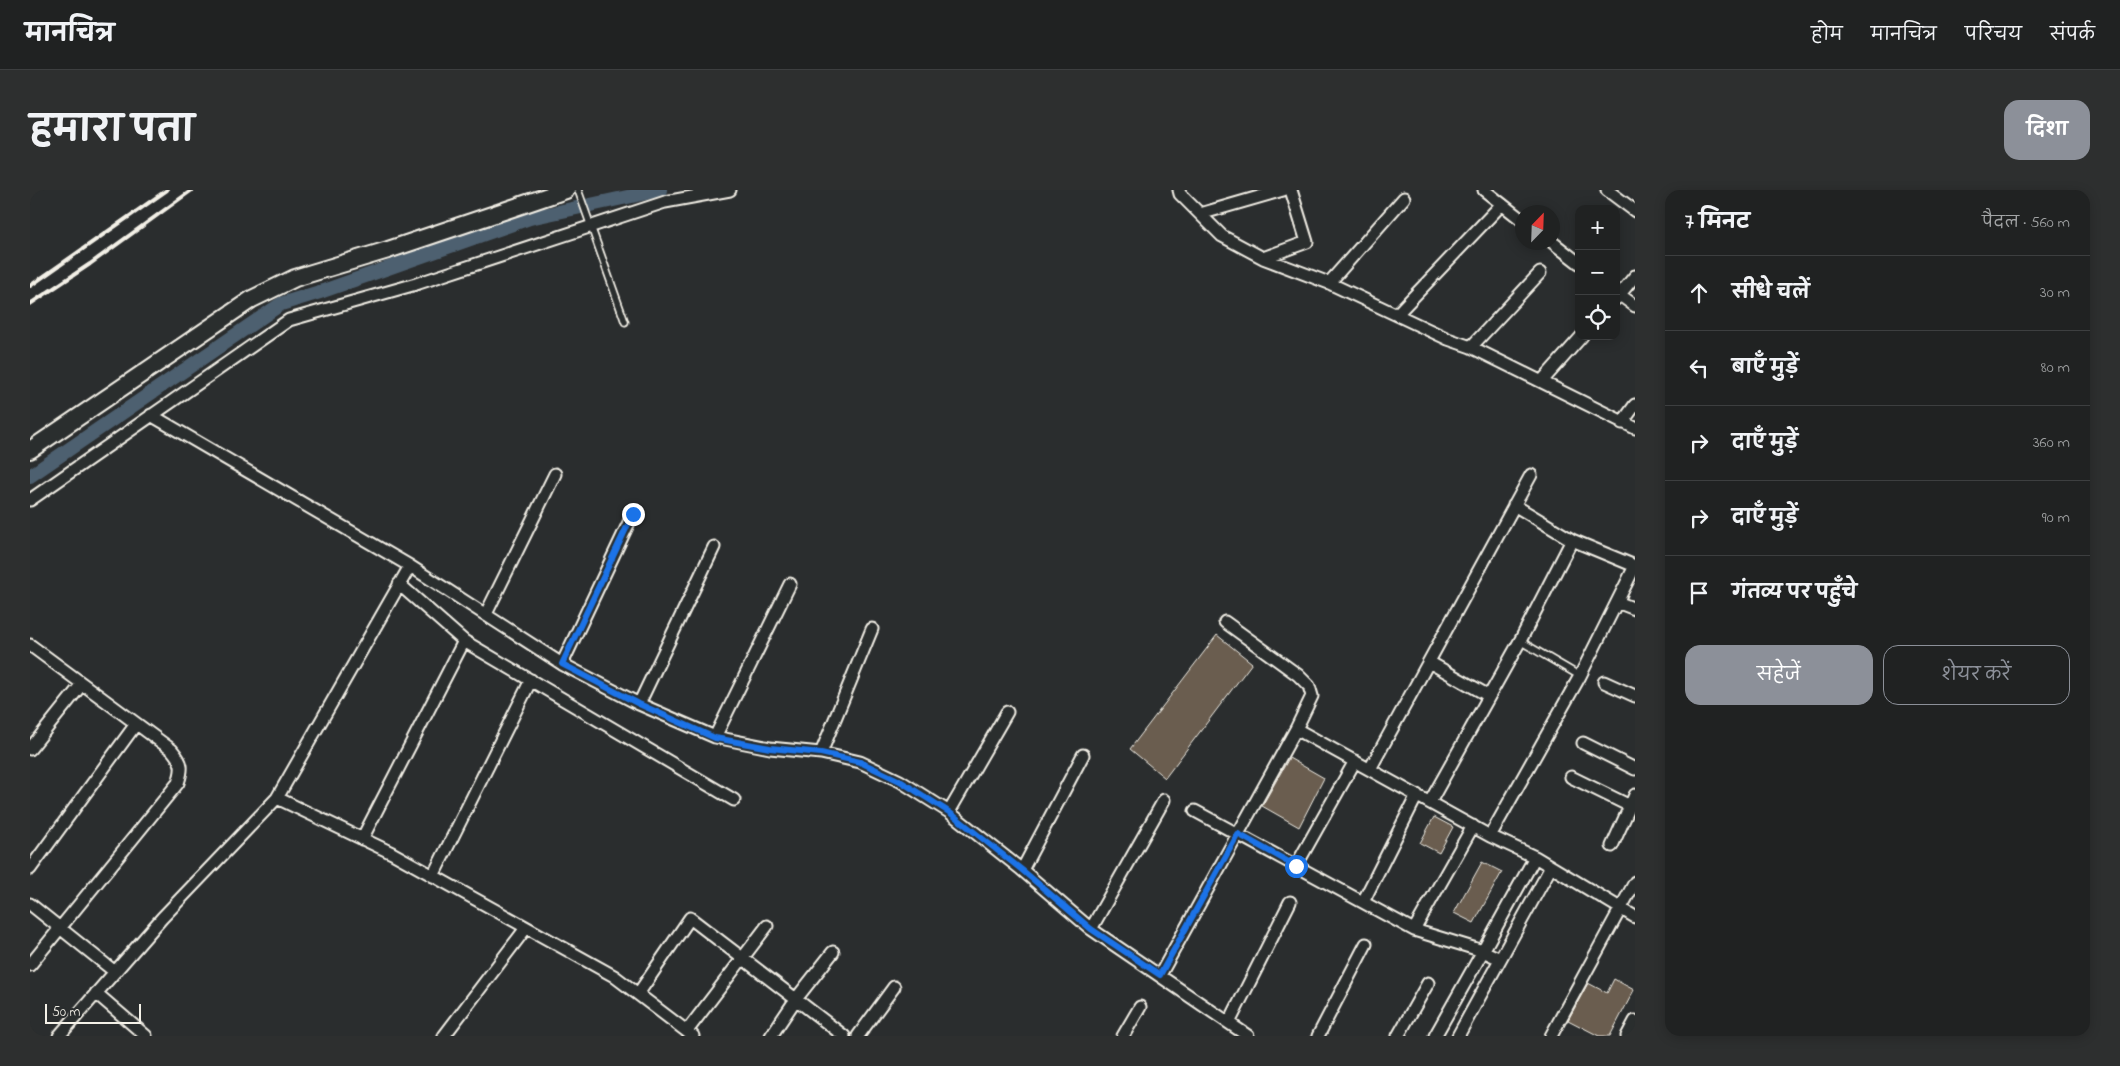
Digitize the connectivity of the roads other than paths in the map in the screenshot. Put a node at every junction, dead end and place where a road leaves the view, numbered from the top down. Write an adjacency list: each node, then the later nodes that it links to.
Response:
1 (730, 190): 14 (street)
2 (1179, 190): 12 (street)
3 (1283, 190): 12 (street)
4 (1291, 190): 16 (street)
5 (1484, 190): 10 (street)
6 (1607, 190): 11 (street)
7 (574, 191): 8 (street); 14 (lane)
8 (529, 196): 33 (street)
9 (1404, 198): 20 (street)
10 (1502, 204): 13 (street); 24 (street)
11 (1635, 211)
12 (1200, 214): 16 (street)
13 (1515, 214)
14 (590, 226): 25 (lane); 30 (street)
15 (1560, 248): 17 (street)
16 (1263, 258): 20 (street)
17 (1575, 260)
18 (1540, 273): 27 (street)
19 (1635, 276): 21 (street)
20 (1329, 283): 24 (street)
21 (1620, 292)
22 (1620, 297): 23 (street)
23 (1635, 306)
24 (1397, 314): 27 (street)
25 (625, 322)
26 (1578, 340): 28 (street)
27 (1471, 347): 28 (street)
28 (1542, 381): 31 (street)
29 (1635, 406): 31 (street)
30 (151, 415): 36 (street); 42 (street)
31 (1622, 422): 32 (street)
32 (1635, 428)
33 (30, 450)
34 (554, 474): 46 (street)
35 (1531, 474): 37 (street)
36 (30, 500)
37 (1514, 505): 39 (street); 52 (street)
38 (633, 514): 53 (street)
39 (1572, 540): 41 (street); 50 (street)
40 (714, 547): 60 (street)
41 (1635, 566): 44 (street)
42 (404, 575): 46 (street); 49 (street); 74 (street)
43 (790, 584): 64 (street)
44 (1617, 602): 45 (street); 54 (street)
45 (1635, 609)
46 (486, 614): 53 (street)
47 (1225, 622): 63 (street)
48 (872, 629): 67 (street)
49 (464, 641): 55 (street); 84 (street)
50 (1520, 641): 54 (lane); 58 (street)
51 (30, 645): 57 (street)
52 (1428, 662): 58 (street); 70 (street)
53 (562, 664): 60 (street)
54 (1580, 676): 83 (street)
55 (531, 680): 75 (street); 91 (street)
56 (1604, 682): 59 (street)
57 (82, 684): 62 (street); 66 (street)
58 (1489, 696): 78 (street)
59 (1635, 696)
60 (639, 704): 64 (street)
61 (1007, 712): 80 (street)
62 (136, 724): 89 (street); 99 (street)
63 (1296, 728): 69 (street); 82 (street)
64 (715, 738): 67 (street)
65 (1583, 743): 71 (street)
66 (30, 749)
67 (821, 753): 80 (street)
68 (1084, 755): 90 (street)
69 (1356, 761): 70 (street); 87 (street)
70 (1370, 769): 73 (street)
71 (1635, 769)
72 (1571, 777): 77 (street)
73 (1417, 796): 78 (street); 94 (street)
74 (277, 798): 84 (street); 109 (street)
75 (734, 800)
76 (1164, 800): 101 (street)
77 (1633, 800): 85 (street)
78 (1430, 802): 81 (street)
79 (1196, 811): 82 (street)
80 (949, 812): 90 (street)
81 (1473, 826): 83 (street); 102 (street)
82 (1238, 834): 87 (street); 110 (street)
83 (1490, 836): 86 (street)
84 (362, 839): 91 (street)
85 (1612, 846)
86 (1535, 857): 88 (street); 104 (street)
87 (1296, 866): 94 (street)
88 (1551, 866): 96 (street); 107 (street)
89 (30, 869)
90 (1022, 870): 101 (street)
91 (433, 876): 100 (street)
92 (1635, 882): 96 (street)
93 (1290, 902): 118 (street)
94 (1363, 902): 102 (street)
95 (30, 904): 99 (street)
96 (1620, 909): 97 (street); 132 (street)
97 (1635, 917)
98 (767, 926): 106 (street)
99 (60, 927): 108 (street); 109 (street)
100 (526, 928): 114 (street); 122 (street)
101 (1091, 929): 110 (street)
102 (1414, 930): 104 (street)
103 (1366, 944): 128 (street)
104 (1483, 951): 107 (street); 130 (street)
105 (833, 952): 115 (street)
106 (742, 958): 114 (street); 115 (street); 119 (street)
107 (1500, 959): 131 (street)
108 (30, 965)
109 (115, 972): 113 (street)
110 (1160, 975): 118 (street)
111 (1428, 983): 129 (street)
112 (894, 987): 125 (street)
113 (96, 993): 120 (street); 121 (street)
114 (638, 994): 119 (street)
115 (796, 999): 123 (street); 124 (street)
116 (1140, 1007): 126 (street)
117 (1635, 1021): 133 (street)
118 (1229, 1023): 127 (street)
119 (690, 1034)
120 (59, 1036)
121 (146, 1036)
122 (444, 1036)
123 (771, 1036)
124 (844, 1036)
125 (858, 1036)
126 (1123, 1036)
127 (1248, 1036)
128 (1318, 1036)
129 (1398, 1036)
130 (1435, 1036)
131 (1458, 1036)
132 (1551, 1036)
133 (1627, 1036)

